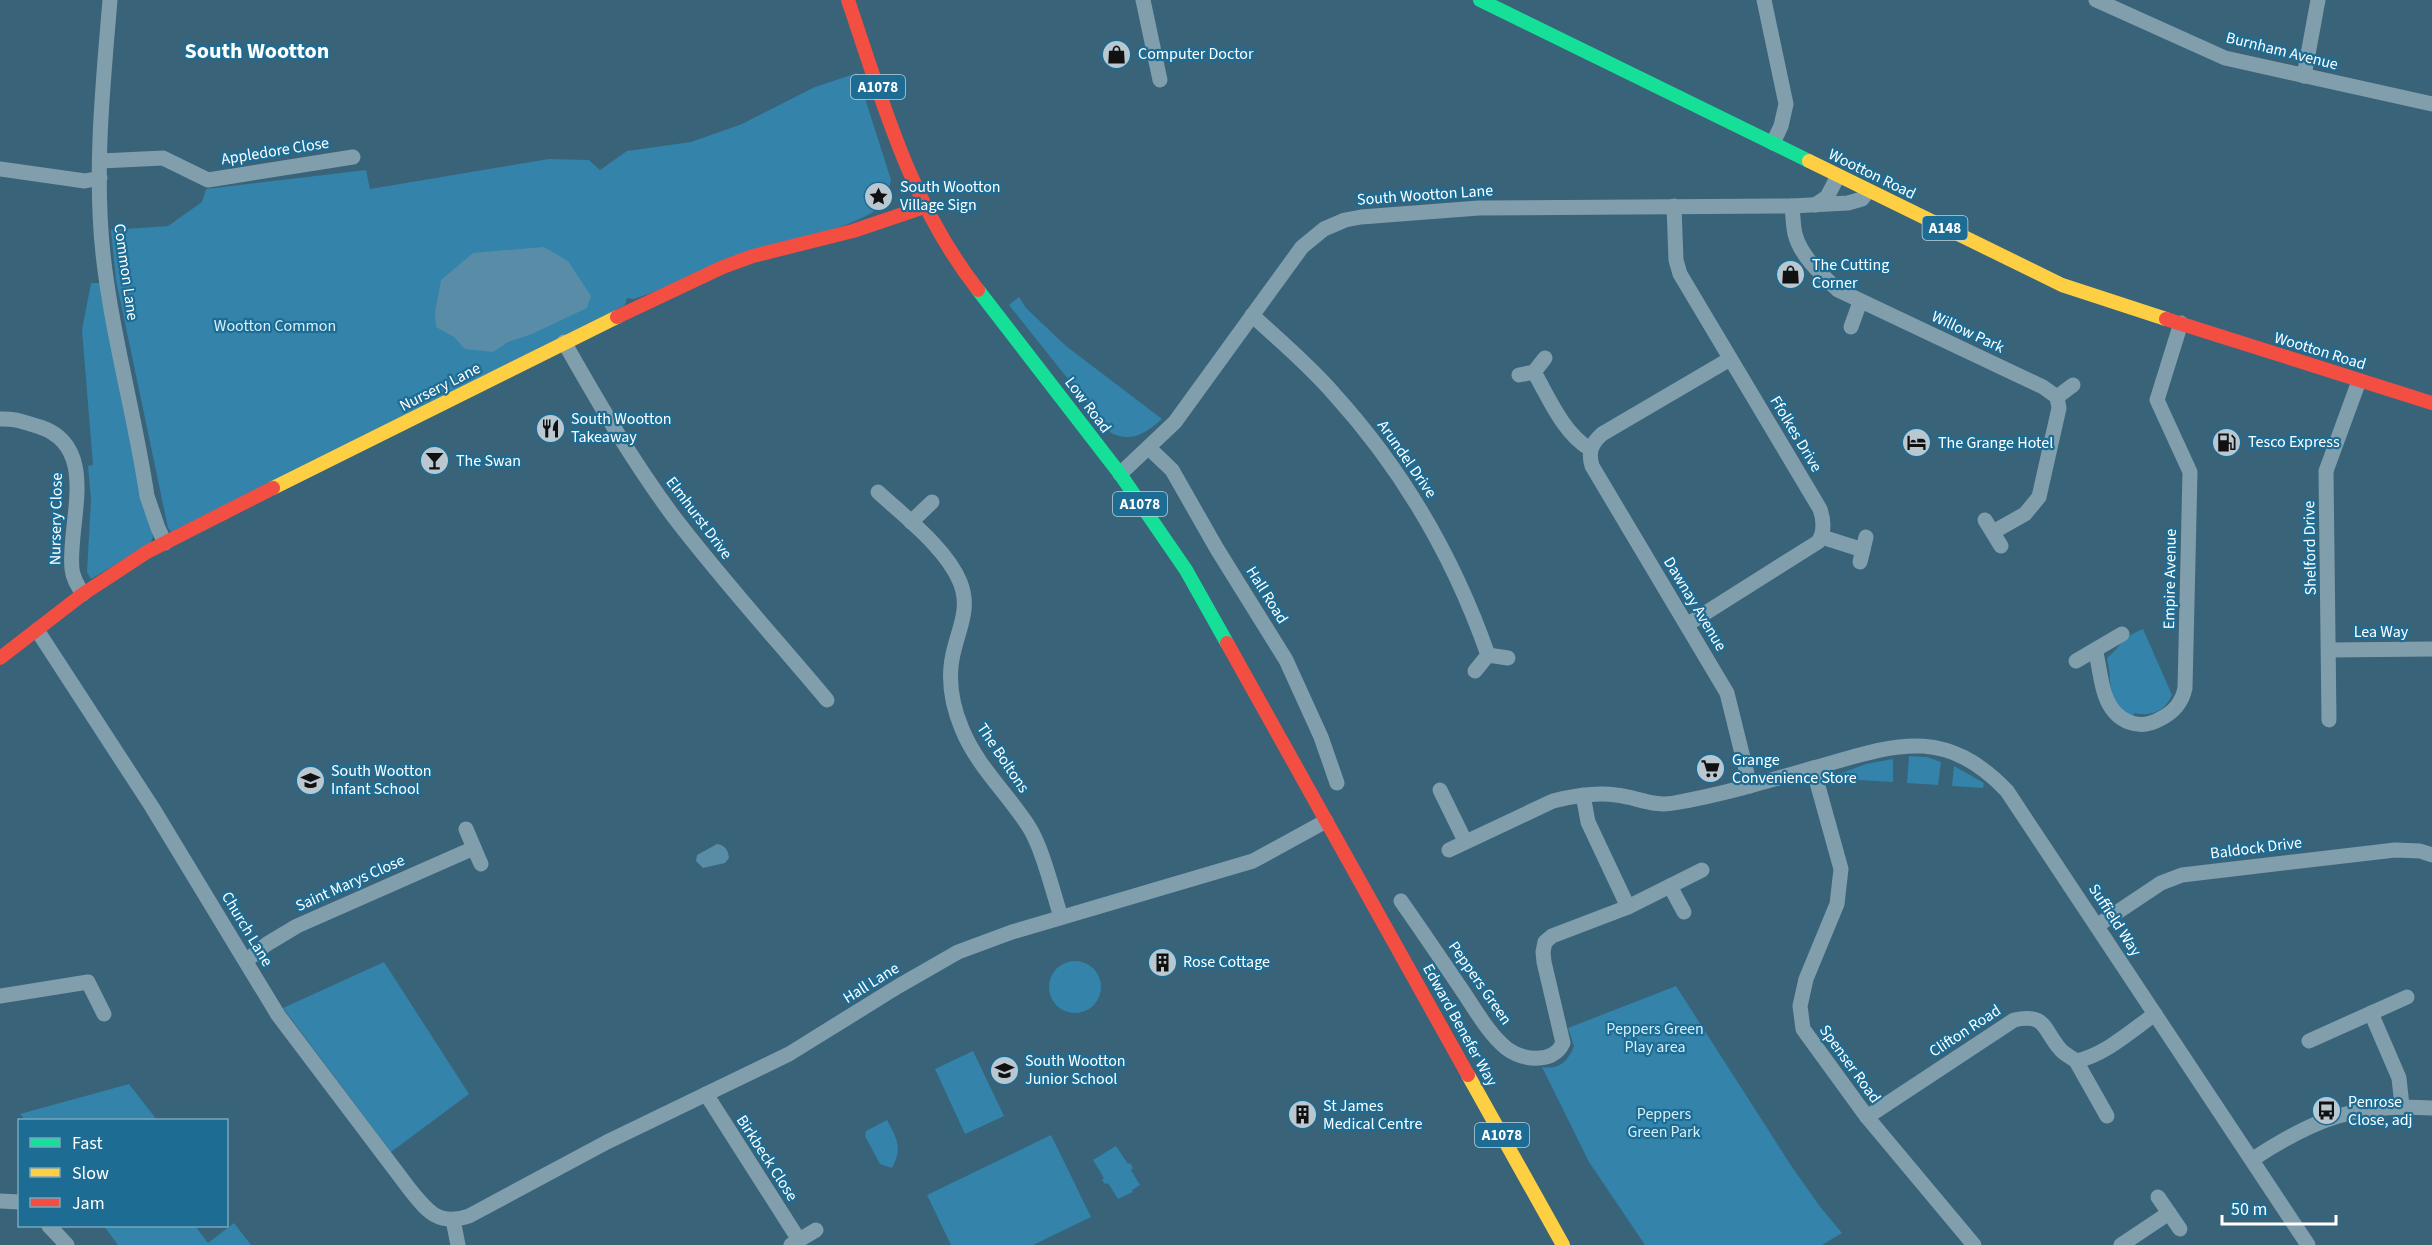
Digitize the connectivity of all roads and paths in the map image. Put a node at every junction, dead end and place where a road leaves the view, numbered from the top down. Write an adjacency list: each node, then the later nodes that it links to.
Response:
1 (110, 0): 13 (street, Common Lane)
2 (848, 0): 21 (main road, Low Road / A1078)
3 (1143, 0): 9 (street)
4 (1480, 0): 11 (main road, Wootton Road / A148)
5 (1764, 0): 11 (street)
6 (2096, 0): 8 (street, Burnham Avenue)
7 (2318, 0): 8 (street)
8 (2304, 76): 10 (street, Burnham Avenue)
9 (1160, 80)
10 (2432, 104)
11 (1773, 143): 15 (main road, Wootton Road / A148)
12 (353, 158): 13 (street, Appledore Close)
13 (101, 161): 16 (street, Common Lane)
14 (0, 170): 16 (street)
15 (1838, 176): 17 (main road, Wootton Road / A148); 18 (street)
16 (100, 178): 41 (street, Common Lane)
17 (1868, 190): 18 (street, South Wootton Lane); 24 (main road, Wootton Road / A148)
18 (1815, 204): 20 (street, South Wootton Lane)
19 (1674, 206): 20 (street, South Wootton Lane); 23 (street, South Wootton Lane); 28 (street, Ffolkes Drive)
20 (1792, 206): 22 (street, Willow Park)
21 (924, 207): 26 (main road, Nursery Lane); 36 (main road, Low Road / A1078)
22 (1860, 302): 25 (street); 31 (street, Willow Park)
23 (1252, 315): 34 (street, South Wootton Lane); 51 (street, Arundel Drive)
24 (2181, 323): 29 (main road, Wootton Road / A148); 48 (street, Empire Avenue)
25 (1851, 327)
26 (564, 342): 41 (main road, Nursery Lane); 56 (street, Elmhurst Drive)
27 (1545, 358): 35 (street)
28 (1730, 359): 35 (street); 40 (street, Ffolkes Drive)
29 (2359, 381): 32 (main road, Wootton Road / A148); 49 (street, Shelford Drive)
30 (2073, 385): 31 (street)
31 (2057, 398): 42 (street)
32 (2432, 403)
33 (0, 419): 44 (street, Nursery Close)
34 (1149, 448): 36 (street, South Wootton Lane); 59 (street, Hall Road)
35 (1590, 449): 45 (street, Dawnay Avenue)
36 (1120, 474): 63 (main road, Low Road / A1078)
37 (878, 492): 39 (street, The Boltons)
38 (932, 502): 39 (street)
39 (911, 522): 75 (street, The Boltons)
40 (1822, 537): 43 (street); 45 (street)
41 (165, 543): 44 (main road, Nursery Lane)
42 (2001, 546)
43 (1863, 550)
44 (83, 594): 46 (main road, Nursery Lane)
45 (1688, 624): 60 (street, Dawnay Avenue)
46 (37, 630): 52 (main road, Nursery Lane); 77 (street, Church Lane)
47 (2122, 634): 48 (street)
48 (2095, 650): 54 (street)
49 (2329, 650): 50 (street, Lea Way); 57 (street, Shelford Drive)
50 (2432, 650)
51 (1488, 655): 53 (street); 55 (street)
52 (0, 658)
53 (1508, 658)
54 (2076, 661)
55 (1475, 671)
56 (827, 700)
57 (2329, 720)
58 (1813, 768): 60 (street); 76 (street, Suffield Way); 89 (street, Spenser Road)
59 (1331, 774)
60 (1750, 786): 62 (street)
61 (1440, 790): 65 (street)
62 (1583, 795): 65 (street); 73 (street)
63 (1326, 821): 75 (street, Hall Lane); 102 (main road, Edward Benefer Way / A1078)
64 (465, 829): 66 (street)
65 (1465, 841): 67 (street)
66 (474, 848): 69 (street); 77 (street, Saint Marys Close)
67 (1449, 850)
68 (2432, 855): 76 (street, Baldock Drive)
69 (482, 864)
70 (1702, 870): 71 (street, Peppers Green)
71 (1670, 886): 73 (street, Peppers Green); 74 (street)
72 (1401, 901): 73 (street, Peppers Green)
73 (1628, 907)
74 (1684, 912)
75 (1061, 917): 85 (street, Hall Lane)
76 (2098, 926): 82 (street, Suffield Way)
77 (247, 960): 95 (street, Church Lane)
78 (0, 996): 81 (street)
79 (2407, 997): 80 (street)
80 (2371, 1013): 83 (street); 86 (street)
81 (104, 1014)
82 (2155, 1014): 84 (street); 90 (street, Suffield Way)
83 (2309, 1041)
84 (2076, 1061): 88 (street, Clifton Road); 89 (street, Clifton Road)
85 (706, 1094): 95 (street, Hall Lane); 99 (street, Birkbeck Close)
86 (2402, 1106): 87 (street); 90 (street)
87 (2432, 1108)
88 (2107, 1116)
89 (1867, 1117): 103 (street, Spenser Road)
90 (2253, 1160): 105 (street, Suffield Way)
91 (2158, 1197): 94 (street)
92 (0, 1201): 93 (street)
93 (18, 1202)
94 (2169, 1213): 97 (street); 104 (street)
95 (453, 1220): 101 (street)
96 (50, 1227): 100 (street)
97 (2180, 1229)
98 (816, 1230): 99 (street, Birkbeck Close)
99 (795, 1243)
100 (67, 1245)
101 (458, 1245)
102 (1563, 1245)
103 (1974, 1245)
104 (2121, 1245)
105 (2308, 1245)

